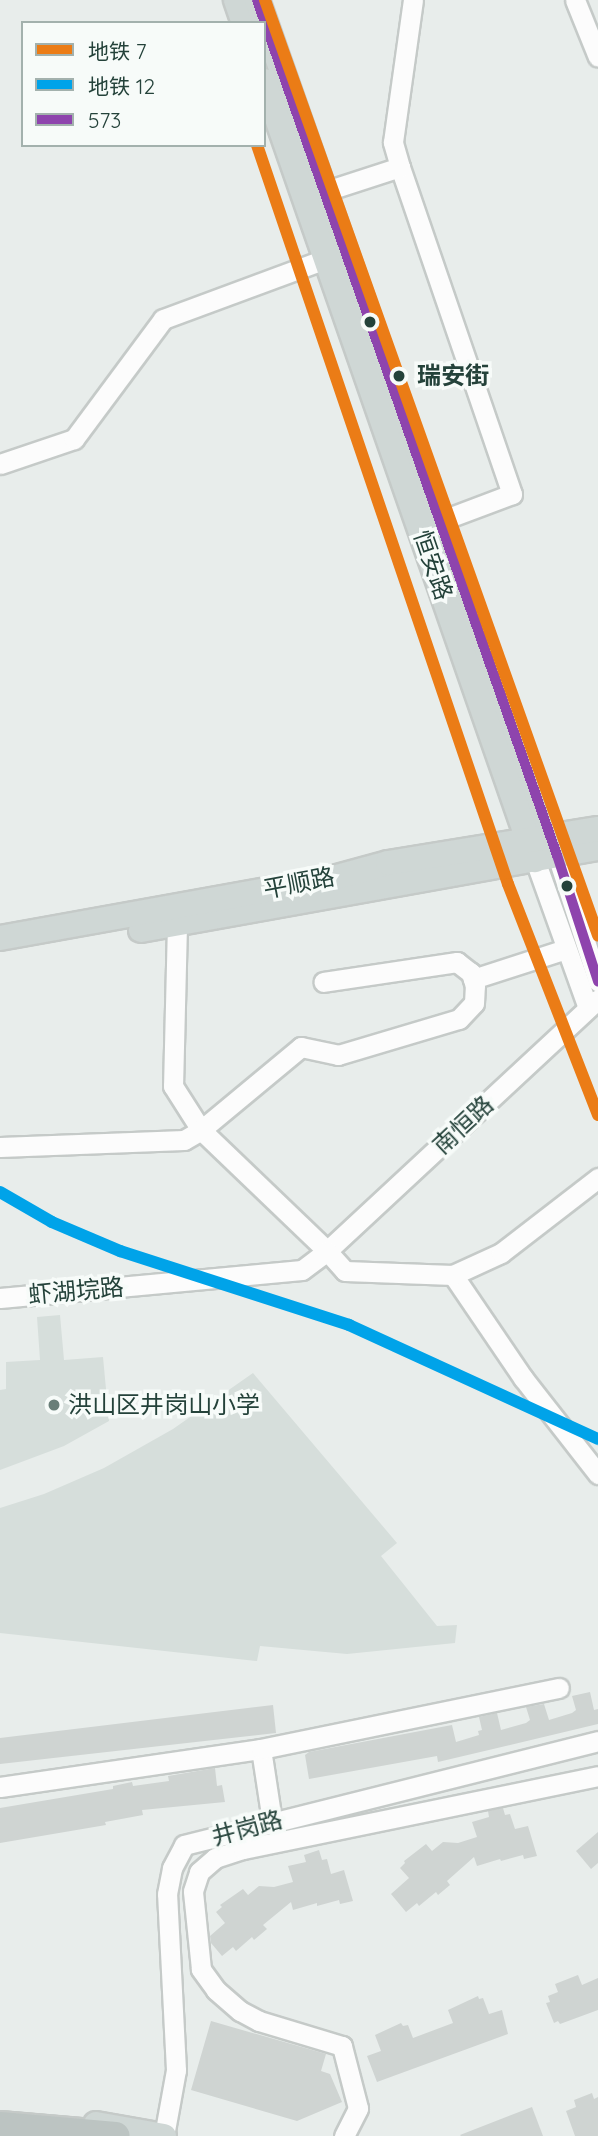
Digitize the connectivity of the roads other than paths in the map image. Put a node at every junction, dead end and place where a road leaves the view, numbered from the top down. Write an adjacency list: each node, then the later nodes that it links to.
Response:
1 (236, 0): 5 (main road)
2 (257, 0): 6 (main road, 恒安路)
3 (413, 0): 11 (street)
4 (575, 0): 7 (street)
5 (243, 21)
6 (264, 21)
7 (592, 23): 9 (street)
8 (266, 26): 12 (main road, 恒安路)
9 (598, 57)
10 (266, 86): 13 (main road, 恒安路)
11 (401, 167): 12 (street); 15 (street)
12 (323, 192): 13 (main road, 恒安路)
13 (336, 256): 14 (street); 15 (main road, 恒安路); 18 (main road, 恒安路)
14 (0, 464)
15 (440, 521): 18 (main road, 恒安路)
16 (598, 829): 18 (main road, 平顺路)
17 (598, 848): 18 (main road, 平顺路)
18 (543, 849): 19 (main road, 平顺路); 20 (main road, 平顺路); 21 (street, 恒安路); 24 (street, 恒安路)
19 (177, 925): 22 (main road, 平顺路); 27 (street)
20 (0, 938)
21 (566, 949): 23 (street); 26 (street, 恒安路)
22 (0, 952)
23 (473, 979): 25 (street); 27 (street)
24 (598, 981)
25 (323, 982)
26 (593, 1003): 30 (street, 南恒路)
27 (201, 1130): 28 (street); 30 (street)
28 (0, 1147)
29 (598, 1178): 31 (street)
30 (327, 1251): 31 (street); 32 (street, 虾湖垸路)
31 (453, 1275): 33 (street)
32 (0, 1298)
33 (598, 1474)
34 (559, 1688): 36 (street)
35 (598, 1741): 39 (street, 井岗路)
36 (261, 1749): 38 (street); 39 (street)
37 (598, 1776): 44 (street)
38 (0, 1787)
39 (272, 1821): 43 (street, 井岗路)
40 (0, 2117): 43 (main road)
41 (0, 2126): 42 (highway)
42 (116, 2136)
43 (164, 2136)
44 (344, 2136)

